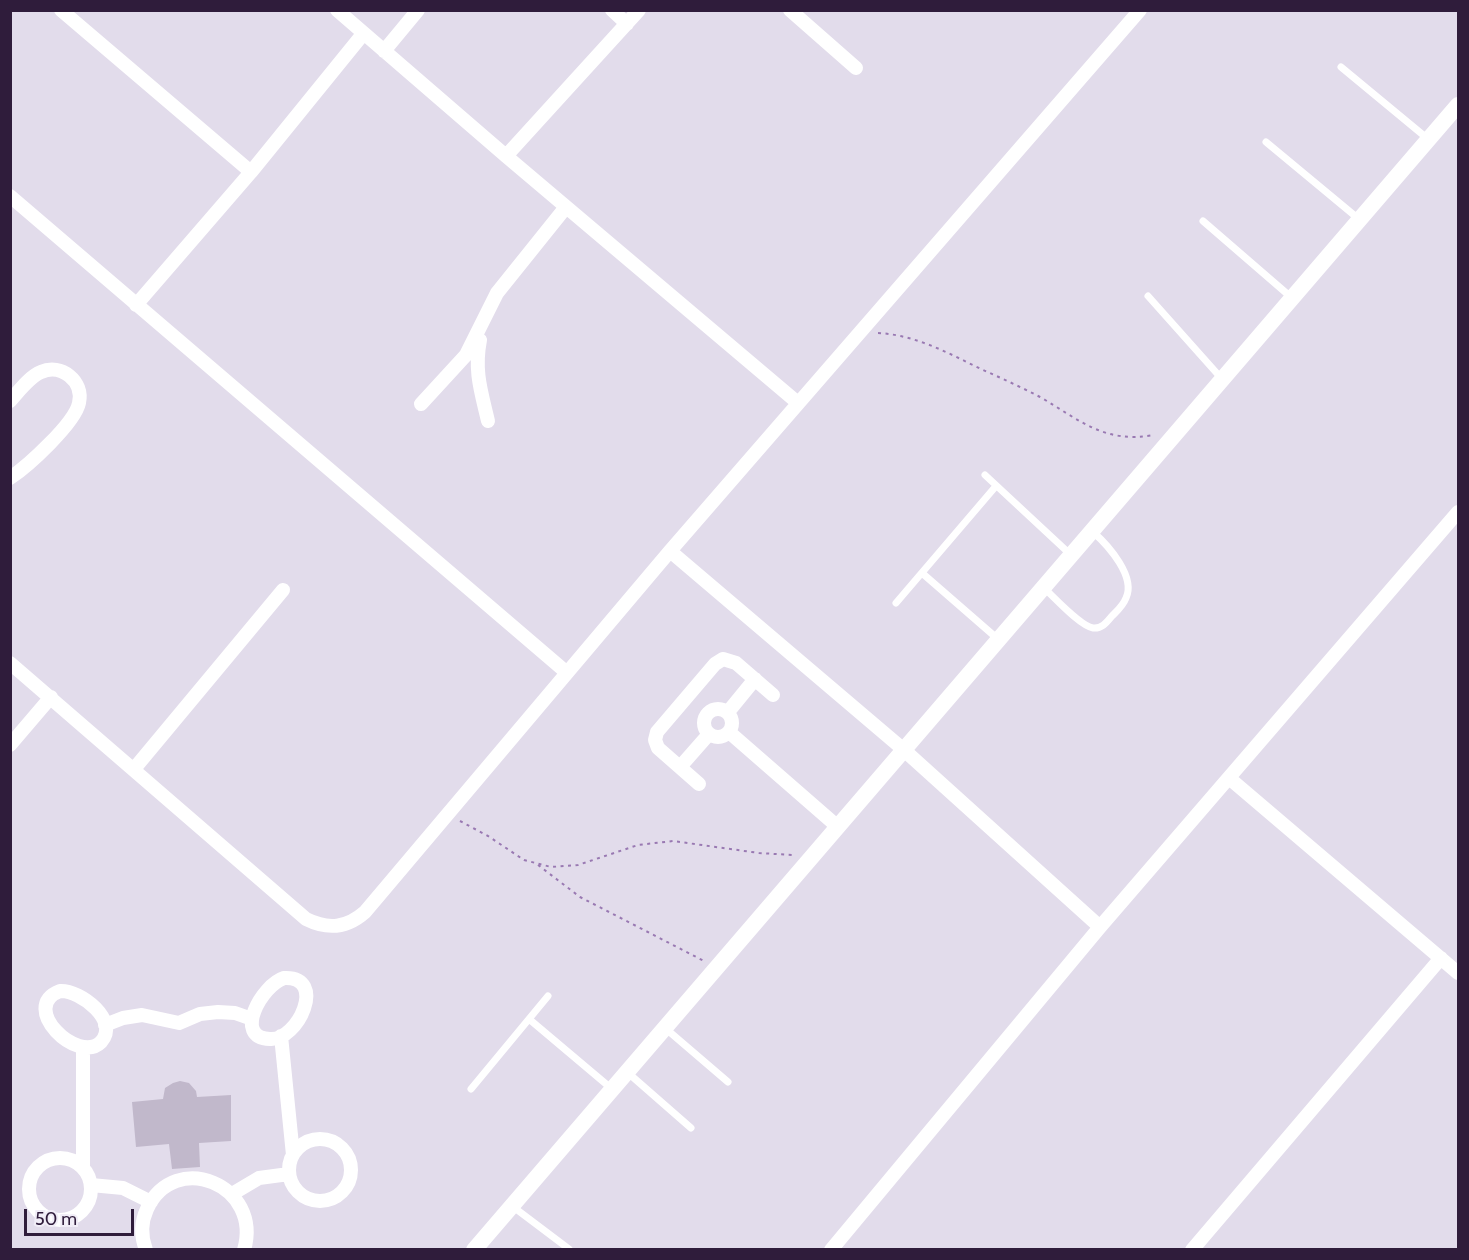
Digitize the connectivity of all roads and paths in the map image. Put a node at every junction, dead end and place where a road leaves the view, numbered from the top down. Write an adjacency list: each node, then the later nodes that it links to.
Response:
1 (61, 10): 17 (street)
2 (337, 10): 9 (street)
3 (418, 10): 10 (street)
4 (612, 10): 8 (street)
5 (639, 10): 8 (street)
6 (790, 10): 12 (street)
7 (1140, 10): 26 (street)
8 (627, 24): 16 (street)
9 (363, 34): 10 (street); 17 (street)
10 (384, 51): 16 (street)
11 (1341, 67): 14 (lane)
12 (856, 68)
13 (1458, 105): 14 (street)
14 (1428, 140): 20 (street)
15 (1266, 142): 20 (lane)
16 (506, 156): 19 (street)
17 (251, 172): 24 (street)
18 (10, 196): 24 (street)
19 (566, 207): 25 (street); 29 (street)
20 (1359, 220): 23 (street)
21 (1203, 221): 23 (lane)
22 (1148, 296): 27 (lane)
23 (1292, 298): 27 (street)
24 (136, 305): 46 (street)
25 (483, 320): 30 (street); 31 (street)
26 (859, 333): 29 (street); 32 (path)
27 (1222, 379): 37 (street)
28 (10, 401): 34 (street)
29 (798, 403): 38 (street)
30 (421, 404)
31 (489, 421)
32 (1161, 433)
33 (985, 475): 35 (lane)
34 (10, 478)
35 (996, 486): 39 (lane); 40 (lane)
36 (1458, 512): 59 (street)
37 (1092, 531): 39 (street); 41 (lane)
38 (670, 551): 46 (street); 56 (street)
39 (1071, 555): 41 (street)
40 (922, 573): 43 (lane); 44 (lane)
41 (1044, 587): 44 (street)
42 (283, 590): 58 (street)
43 (896, 603)
44 (999, 640): 56 (street)
45 (10, 663): 49 (street)
46 (566, 672): 61 (street)
47 (755, 679): 48 (street); 50 (street); 51 (street)
48 (773, 695)
49 (51, 697): 55 (street); 58 (street)
50 (687, 697): 52 (street); 57 (street)
51 (728, 712): 52 (street); 53 (street)
52 (707, 713): 54 (street)
53 (729, 732): 54 (street); 62 (street)
54 (709, 734): 57 (street)
55 (10, 745)
56 (904, 750): 62 (street); 65 (street)
57 (680, 767): 60 (street)
58 (134, 769): 61 (street)
59 (1229, 778): 65 (street); 66 (street)
60 (699, 784)
61 (445, 816): 64 (path)
62 (838, 826): 63 (street)
63 (812, 856): 64 (path); 67 (street)
64 (537, 864): 67 (path)
65 (1100, 927): 92 (street)
66 (1441, 958): 68 (street); 93 (street)
67 (717, 968): 73 (street)
68 (1458, 973)
69 (548, 996): 70 (lane)
70 (529, 1018): 78 (lane); 79 (lane)
71 (252, 1019): 72 (street); 74 (street); 74 (street)
72 (105, 1025): 75 (street); 75 (street)
73 (665, 1028): 76 (street); 77 (lane)
74 (281, 1036): 81 (street)
75 (83, 1047): 82 (street)
76 (627, 1072): 79 (street); 80 (lane)
77 (728, 1082)
78 (471, 1089)
79 (612, 1089): 87 (street)
80 (691, 1128)
81 (293, 1155): 83 (street); 83 (street)
82 (83, 1167): 84 (street); 84 (street)
83 (289, 1174): 85 (street)
84 (91, 1185): 86 (street)
85 (232, 1194): 86 (street); 90 (street)
86 (151, 1202): 89 (street)
87 (512, 1206): 88 (lane); 91 (street)
88 (569, 1249)
89 (146, 1250)
90 (244, 1250)
91 (474, 1250)
92 (831, 1250)
93 (1192, 1250)

